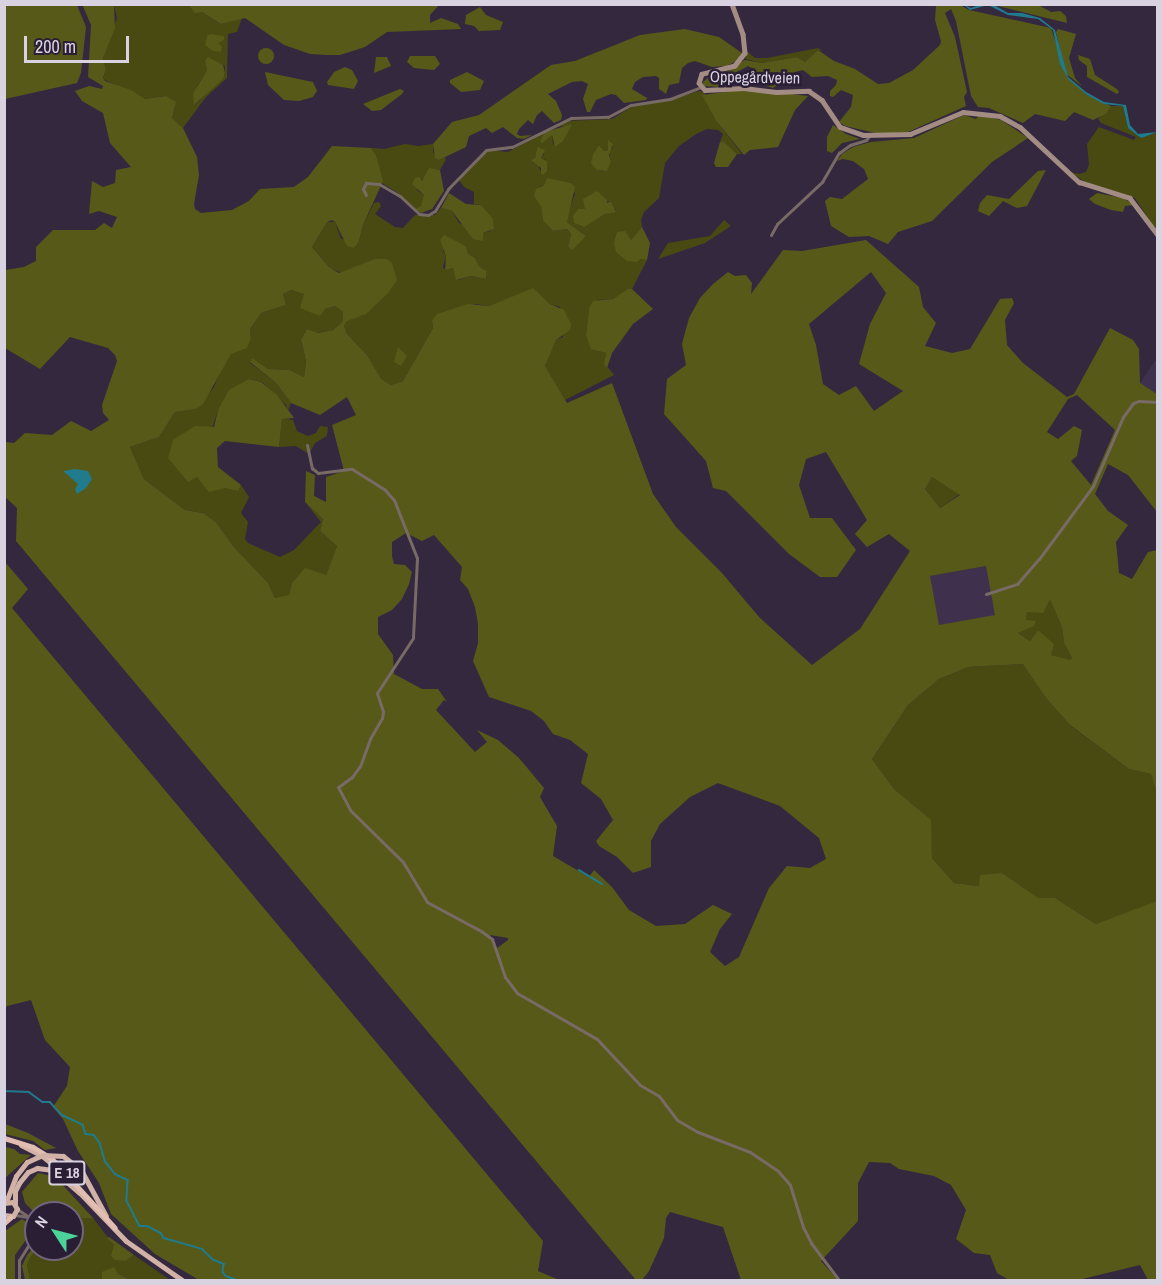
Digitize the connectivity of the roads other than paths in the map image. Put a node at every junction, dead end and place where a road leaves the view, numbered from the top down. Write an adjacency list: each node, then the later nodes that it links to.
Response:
1 (732, 4): 2 (main road, Oppegårdveien)
2 (701, 87): 3 (main road, Oppegårdveien); 4 (street)
3 (869, 136): 5 (main road, Oppegårdveien); 6 (street, Oppegårdveien)
4 (366, 195)
5 (1158, 235)
6 (771, 236)
7 (1158, 402): 9 (street)
8 (307, 445): 19 (street)
9 (986, 594)
10 (4, 1139): 11 (highway, E 18); 15 (highway, E 18)
11 (80, 1193): 13 (highway); 17 (highway, E 18)
12 (5, 1203): 13 (highway); 15 (highway, bridge)
13 (13, 1212): 14 (highway); 16 (street)
14 (4, 1223)
15 (115, 1228): 18 (highway, E 18)
16 (19, 1281)
17 (182, 1281)
18 (187, 1281)
19 (839, 1281)

